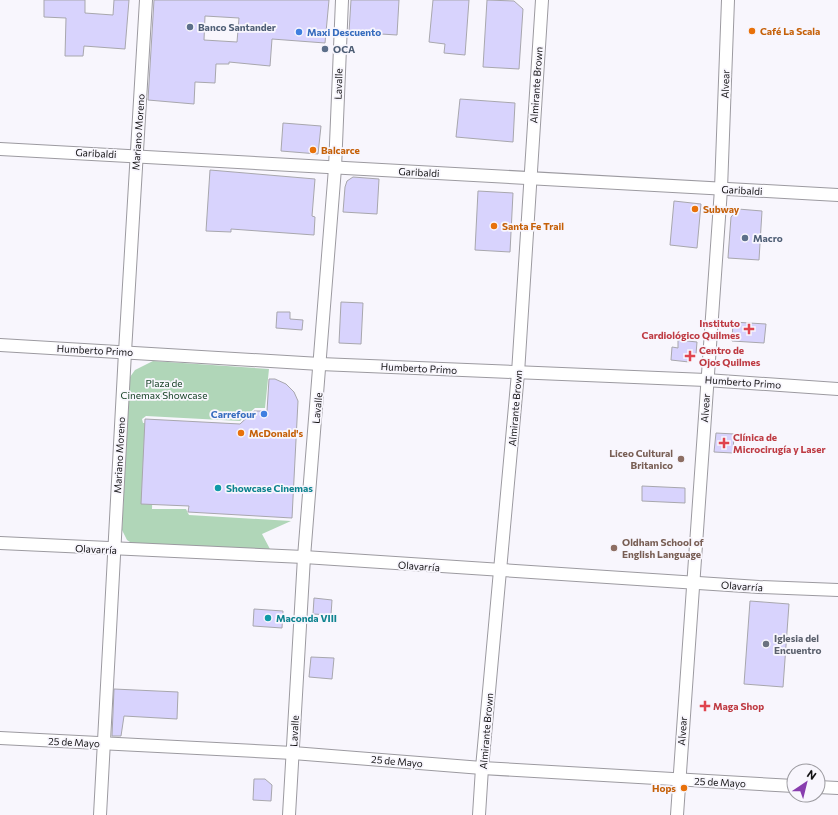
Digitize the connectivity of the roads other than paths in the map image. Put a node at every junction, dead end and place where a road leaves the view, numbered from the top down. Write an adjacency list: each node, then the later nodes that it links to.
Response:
1 (146, 0): 6 (street, Mariano Moreno)
2 (342, 0): 7 (street, Lavalle)
3 (542, 0): 8 (street, Almirante Brown)
4 (728, 0): 9 (street, Alvear)
5 (0, 148): 6 (street, Garibaldi)
6 (136, 156): 7 (street, Garibaldi); 12 (street, Mariano Moreno)
7 (335, 168): 8 (street, Garibaldi); 13 (street, Lavalle)
8 (529, 178): 9 (street, Garibaldi); 14 (street, Almirante Brown)
9 (721, 189): 10 (street, Garibaldi); 15 (street, Alvear)
10 (838, 195)
11 (0, 345): 12 (street, Humberto Primo)
12 (124, 352): 13 (street, Humberto Primo); 18 (street, Mariano Moreno)
13 (320, 364): 14 (street, Humberto Primo); 19 (street, Lavalle)
14 (518, 373): 15 (street, Humberto Primo); 20 (street, Almirante Brown)
15 (706, 380): 16 (street, Humberto Primo); 21 (street, Alvear)
16 (838, 389)
17 (0, 543): 18 (street, Olavarría)
18 (114, 550): 19 (street, Olavarría); 24 (street, Mariano Moreno)
19 (304, 557): 20 (street, Olavarría); 25 (street, Lavalle)
20 (501, 571): 21 (street, Olavarría); 26 (street, Almirante Brown)
21 (692, 583): 22 (street, Olavarría); 27 (street, Alvear)
22 (838, 590)
23 (0, 738): 24 (street, 25 de Mayo)
24 (104, 744): 25 (street, 25 de Mayo); 31 (street, Mariano Moreno)
25 (293, 753): 26 (street, 25 de Mayo); 32 (street, Lavalle)
26 (482, 768): 27 (street, 25 de Mayo); 33 (street, Almirante Brown)
27 (678, 779): 28 (street, 25 de Mayo); 34 (street, Alvear)
28 (786, 786)
29 (826, 787): 30 (street)
30 (838, 788)
31 (100, 815)
32 (289, 815)
33 (479, 815)
34 (677, 815)

